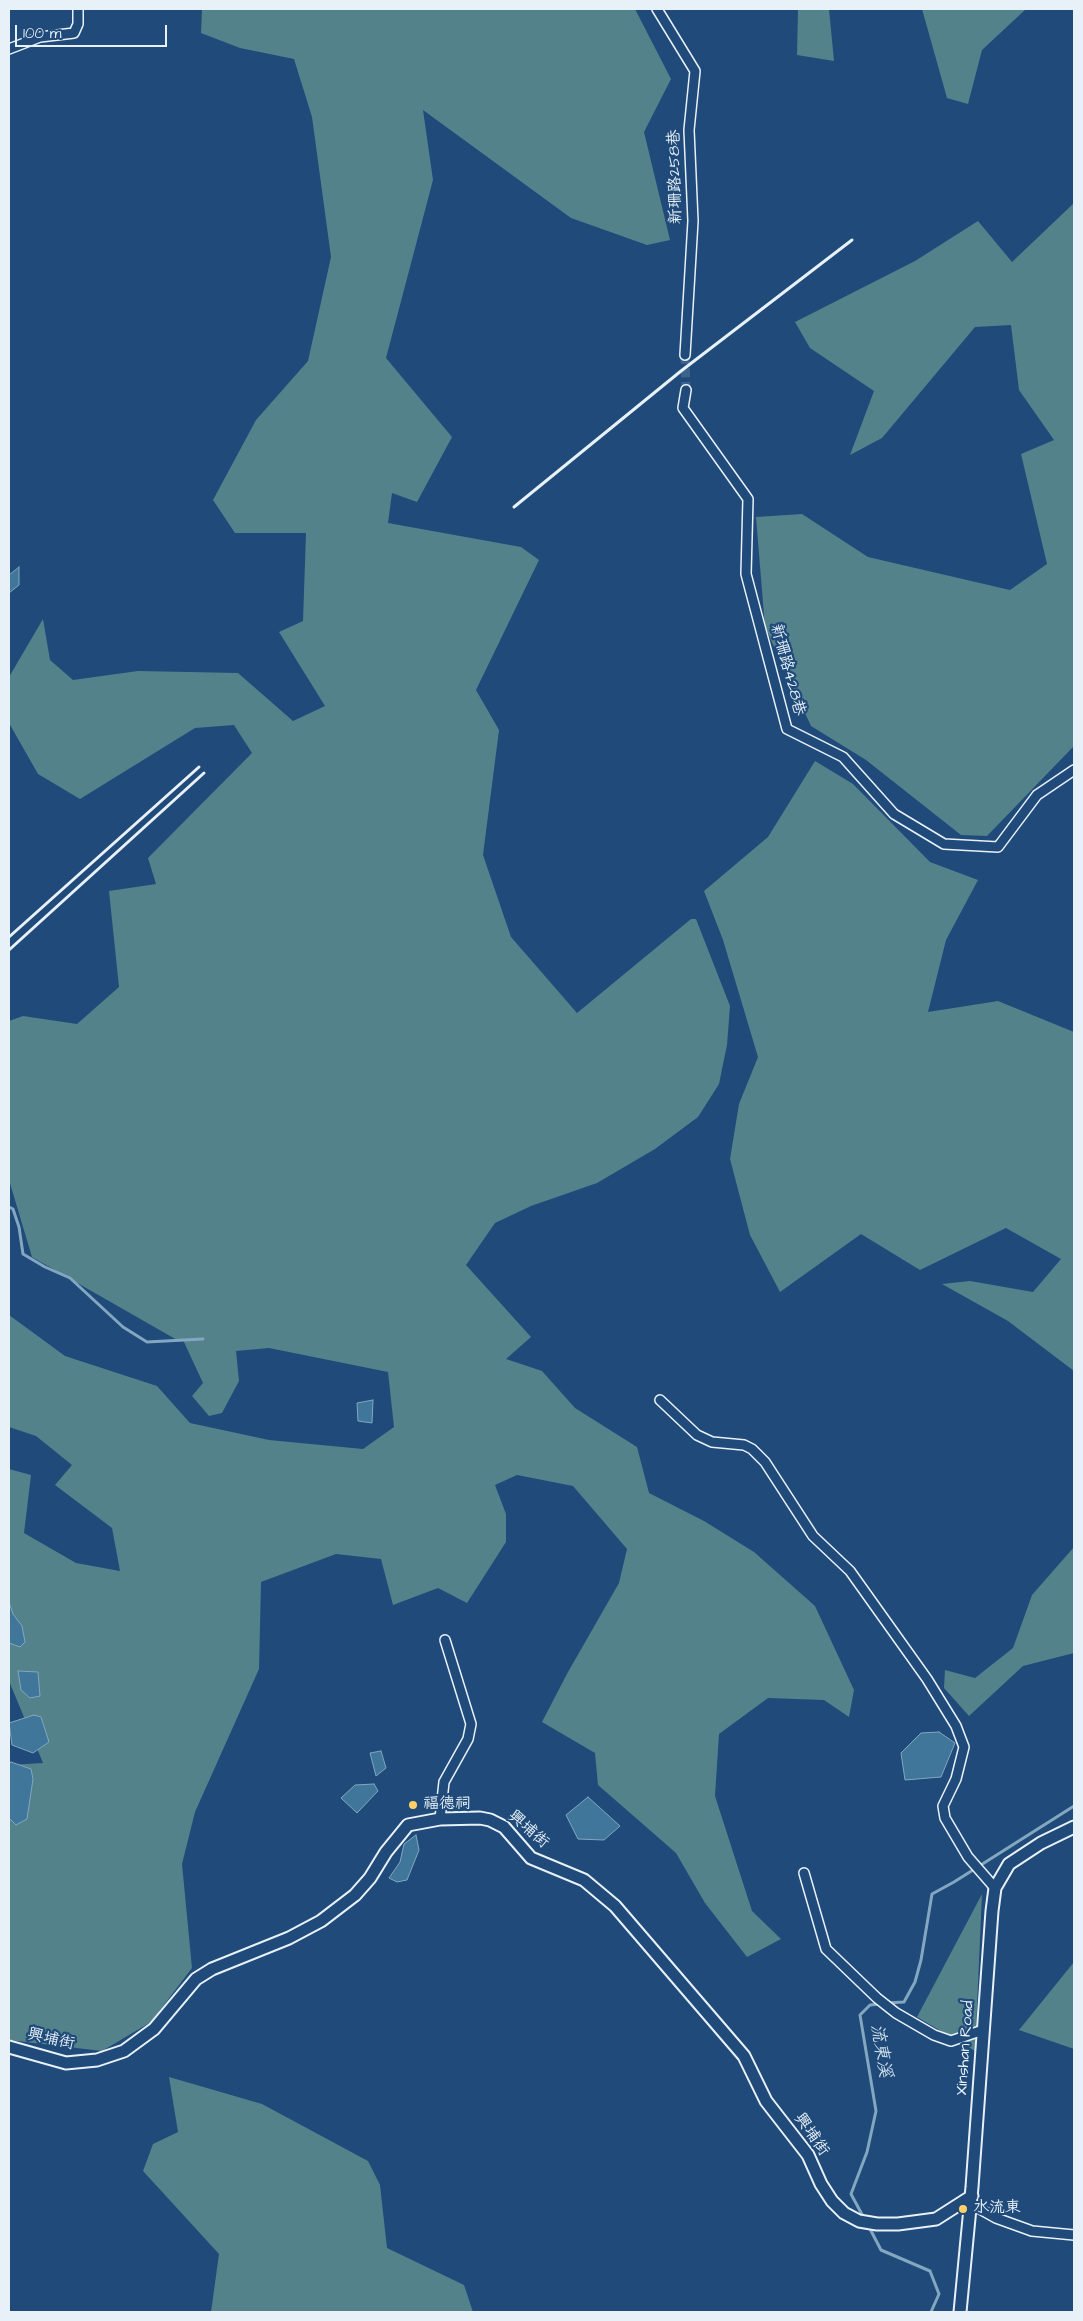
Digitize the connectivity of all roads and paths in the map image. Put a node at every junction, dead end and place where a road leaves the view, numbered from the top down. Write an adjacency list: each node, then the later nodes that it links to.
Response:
1 (78, 9): 3 (street)
2 (657, 9): 4 (street, 新珊路258巷)
3 (9, 49)
4 (685, 355)
5 (686, 390): 6 (street, 新珊路428巷)
6 (1074, 770)
7 (660, 1400): 12 (street)
8 (445, 1640): 9 (street)
9 (440, 1819): 14 (street, 興埔街); 15 (street, 興埔街)
10 (1074, 1826): 12 (street, Xinshan Road)
11 (804, 1872): 13 (street)
12 (995, 1888): 13 (street, Xinshan Road)
13 (983, 2030): 15 (street, Xinshan Road)
14 (9, 2047)
15 (971, 2200): 16 (street); 17 (street, Xinshan Road)
16 (1074, 2235)
17 (960, 2312)

